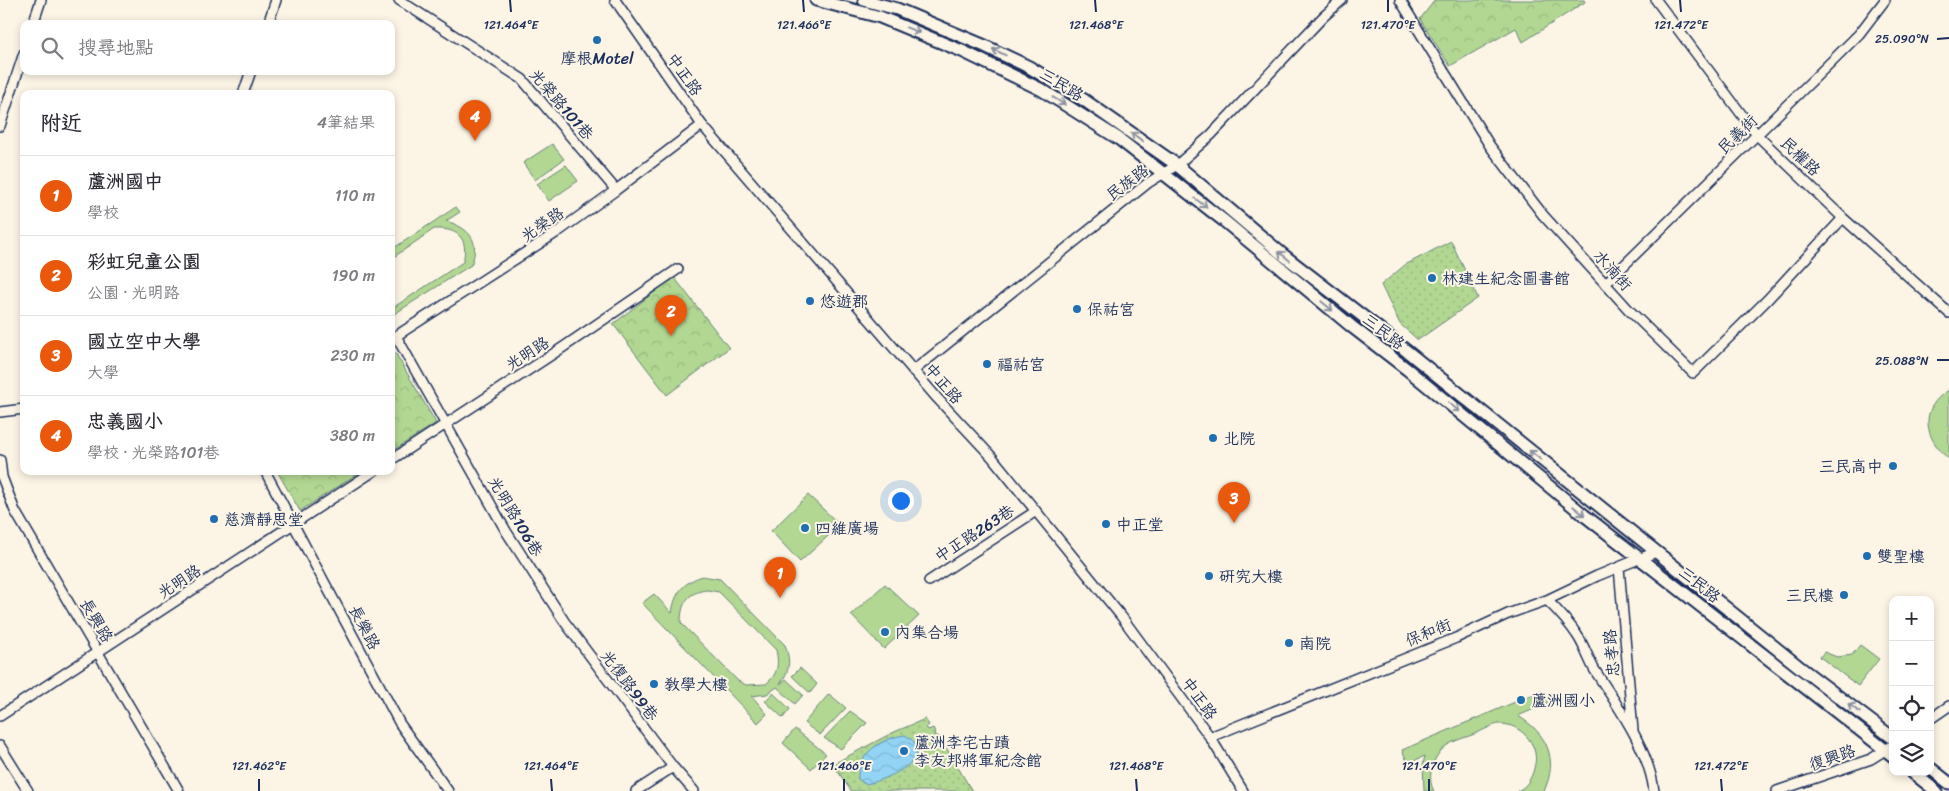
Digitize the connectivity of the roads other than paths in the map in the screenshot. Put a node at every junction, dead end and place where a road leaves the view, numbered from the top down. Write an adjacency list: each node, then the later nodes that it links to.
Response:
1 (41, 0): 13 (street)
2 (276, 0): 14 (street)
3 (399, 0): 23 (street, 光榮路101巷)
4 (616, 0): 18 (street, 中正路)
5 (816, 0): 12 (main road, 三民路)
6 (864, 0): 11 (main road, 三民路)
7 (1342, 0): 21 (street, 民族路)
8 (1400, 0): 26 (street, 水湳街)
9 (1656, 0): 20 (street, 民權路)
10 (1885, 0): 20 (street, 民義街)
11 (884, 2): 12 (street); 21 (main road, 三民路, one-way to 11)
12 (880, 18): 22 (main road, 三民路, one-way to 22)
13 (34, 20)
14 (269, 20)
15 (20, 65): 19 (street)
16 (250, 75): 17 (street)
17 (245, 90)
18 (702, 125): 23 (street, 光榮路); 30 (street, 中正路)
19 (0, 126)
20 (1757, 135): 24 (street, 民權路); 26 (street, 民義街)
21 (1177, 165): 22 (street, 民族路); 40 (main road, 三民路, one-way to 21)
22 (1162, 174): 30 (street, 民族路); 41 (main road, 三民路, one-way to 41)
23 (616, 190): 28 (street, 光榮路)
24 (1843, 218): 26 (street, 水湳街); 27 (street, 民權路)
25 (678, 269): 33 (street, 光明路)
26 (1605, 284)
27 (1949, 314)
28 (395, 336)
29 (395, 339): 33 (street, 光明路106巷)
30 (913, 371): 38 (street, 中正路)
31 (20, 410): 32 (street)
32 (0, 412)
33 (446, 424): 34 (street, 光明路); 45 (street, 光明路106巷)
34 (395, 457)
35 (0, 460): 46 (street, 長興路)
36 (267, 475): 39 (street, 長樂路)
37 (368, 475): 39 (street, 光明路)
38 (1036, 511): 43 (street, 中正路263巷); 52 (street, 中正路)
39 (293, 524): 46 (street, 光明路); 62 (street, 長樂路)
40 (1656, 552): 41 (street, 保和街); 50 (main road, 三民路, one-way to 40)
41 (1640, 558): 42 (street, 保和街); 54 (main road, 三民路)
42 (1619, 567): 44 (street, 保和街); 51 (street, 忠孝路)
43 (929, 581)
44 (1547, 600): 51 (street, 忠孝路); 52 (street, 保和街)
45 (564, 621): 56 (street, 光復路99巷)
46 (98, 652): 48 (street, 光明路); 61 (street, 長興路)
47 (1949, 706): 49 (street)
48 (0, 716)
49 (1934, 716)
50 (1889, 735)
51 (1634, 736): 66 (street, 忠孝路)
52 (1210, 737): 65 (street, 中正路)
53 (0, 746): 60 (street)
54 (1889, 749)
55 (1889, 750): 67 (street, 復興路)
56 (673, 768): 63 (street); 64 (street, 光復路99巷)
57 (1934, 771): 59 (main road)
58 (1917, 776): 68 (main road)
59 (1949, 783)
60 (28, 791)
61 (179, 791)
62 (448, 791)
63 (636, 791)
64 (694, 791)
65 (1243, 791)
66 (1654, 791)
67 (1777, 791)
68 (1936, 791)

